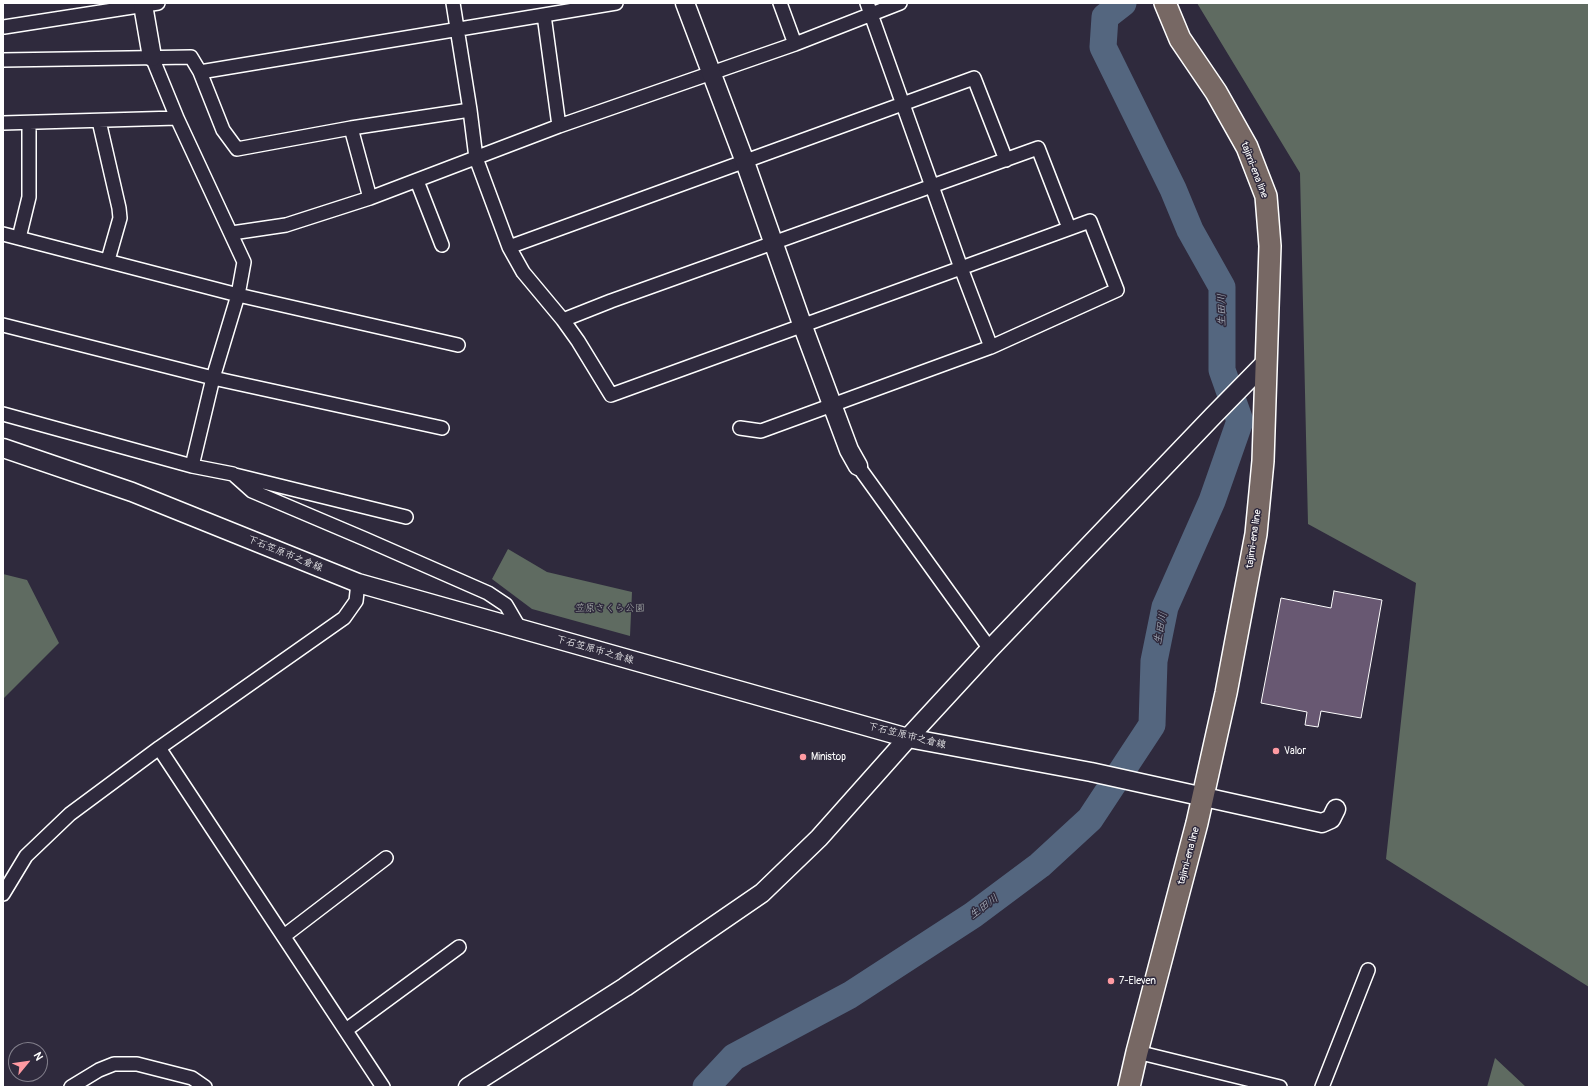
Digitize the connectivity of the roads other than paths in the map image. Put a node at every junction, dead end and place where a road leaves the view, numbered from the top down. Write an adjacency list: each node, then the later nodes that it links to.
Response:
1 (453, 3): 11 (street)
2 (616, 3): 9 (street)
3 (685, 3): 16 (street)
4 (780, 3): 12 (street)
5 (900, 3): 8 (street)
6 (1165, 3): 46 (main road, tajimi-ena line)
7 (148, 4): 10 (street); 13 (street)
8 (869, 8): 12 (street); 17 (street)
9 (544, 15): 11 (street); 23 (street)
10 (3, 24)
11 (457, 29): 15 (street); 18 (street)
12 (795, 44): 16 (street)
13 (152, 57): 14 (street); 15 (street); 19 (street)
14 (3, 60)
15 (200, 72): 24 (street)
16 (711, 73): 23 (street); 27 (street)
17 (903, 104): 26 (street); 27 (street); 29 (street)
18 (470, 110): 24 (street); 25 (street)
19 (177, 118): 20 (street); 32 (street)
20 (99, 121): 21 (street); 38 (street)
21 (29, 123): 22 (street); 34 (street)
22 (3, 124)
23 (559, 126): 25 (street)
24 (351, 128): 30 (street)
25 (476, 158): 28 (street); 37 (street)
26 (1006, 160): 29 (street); 31 (street)
27 (745, 162): 35 (street); 37 (street)
28 (417, 181): 30 (street); 36 (street)
29 (932, 186): 35 (street); 39 (street)
30 (370, 198): 32 (street)
31 (1069, 228): 39 (street); 45 (street)
32 (232, 233): 40 (street)
33 (3, 234): 34 (street)
34 (19, 238): 38 (street)
35 (775, 243): 41 (street); 42 (street)
36 (442, 244)
37 (509, 247): 41 (street)
38 (108, 260): 40 (street)
39 (961, 268): 42 (street); 45 (street)
40 (238, 295): 44 (street); 47 (street)
41 (563, 320): 42 (street)
42 (802, 324): 48 (street)
43 (3, 325): 47 (street)
44 (458, 345)
45 (991, 347): 48 (street)
46 (1265, 363): 59 (street); 62 (main road, tajimi-ena line)
47 (213, 378): 50 (street); 53 (street)
48 (832, 405): 51 (street); 54 (street)
49 (3, 414): 53 (street)
50 (442, 428)
51 (740, 428)
52 (3, 448): 57 (street, 下石笠原市之倉線)
53 (192, 466): 55 (street)
54 (858, 466): 59 (street)
55 (233, 474): 56 (street); 58 (street)
56 (406, 517)
57 (358, 583): 58 (street, 下石笠原市之倉線); 61 (street)
58 (520, 628): 60 (street, 下石笠原市之倉線)
59 (990, 649): 60 (street)
60 (908, 738): 62 (street, 下石笠原市之倉線); 75 (street)
61 (159, 748): 65 (street); 66 (street)
62 (1202, 796): 63 (street, 下石笠原市之倉線); 70 (main road, tajimi-ena line)
63 (1336, 809)
64 (386, 858): 66 (street)
65 (3, 894)
66 (284, 936): 69 (street)
67 (459, 947): 69 (street)
68 (1368, 970): 78 (street)
69 (346, 1030): 74 (street)
70 (1137, 1052): 76 (main road, tajimi-ena line); 77 (street)
71 (90, 1082): 72 (street); 73 (street)
72 (71, 1087)
73 (205, 1087)
74 (383, 1087)
75 (468, 1087)
76 (1129, 1087)
77 (1280, 1087)
78 (1322, 1087)

